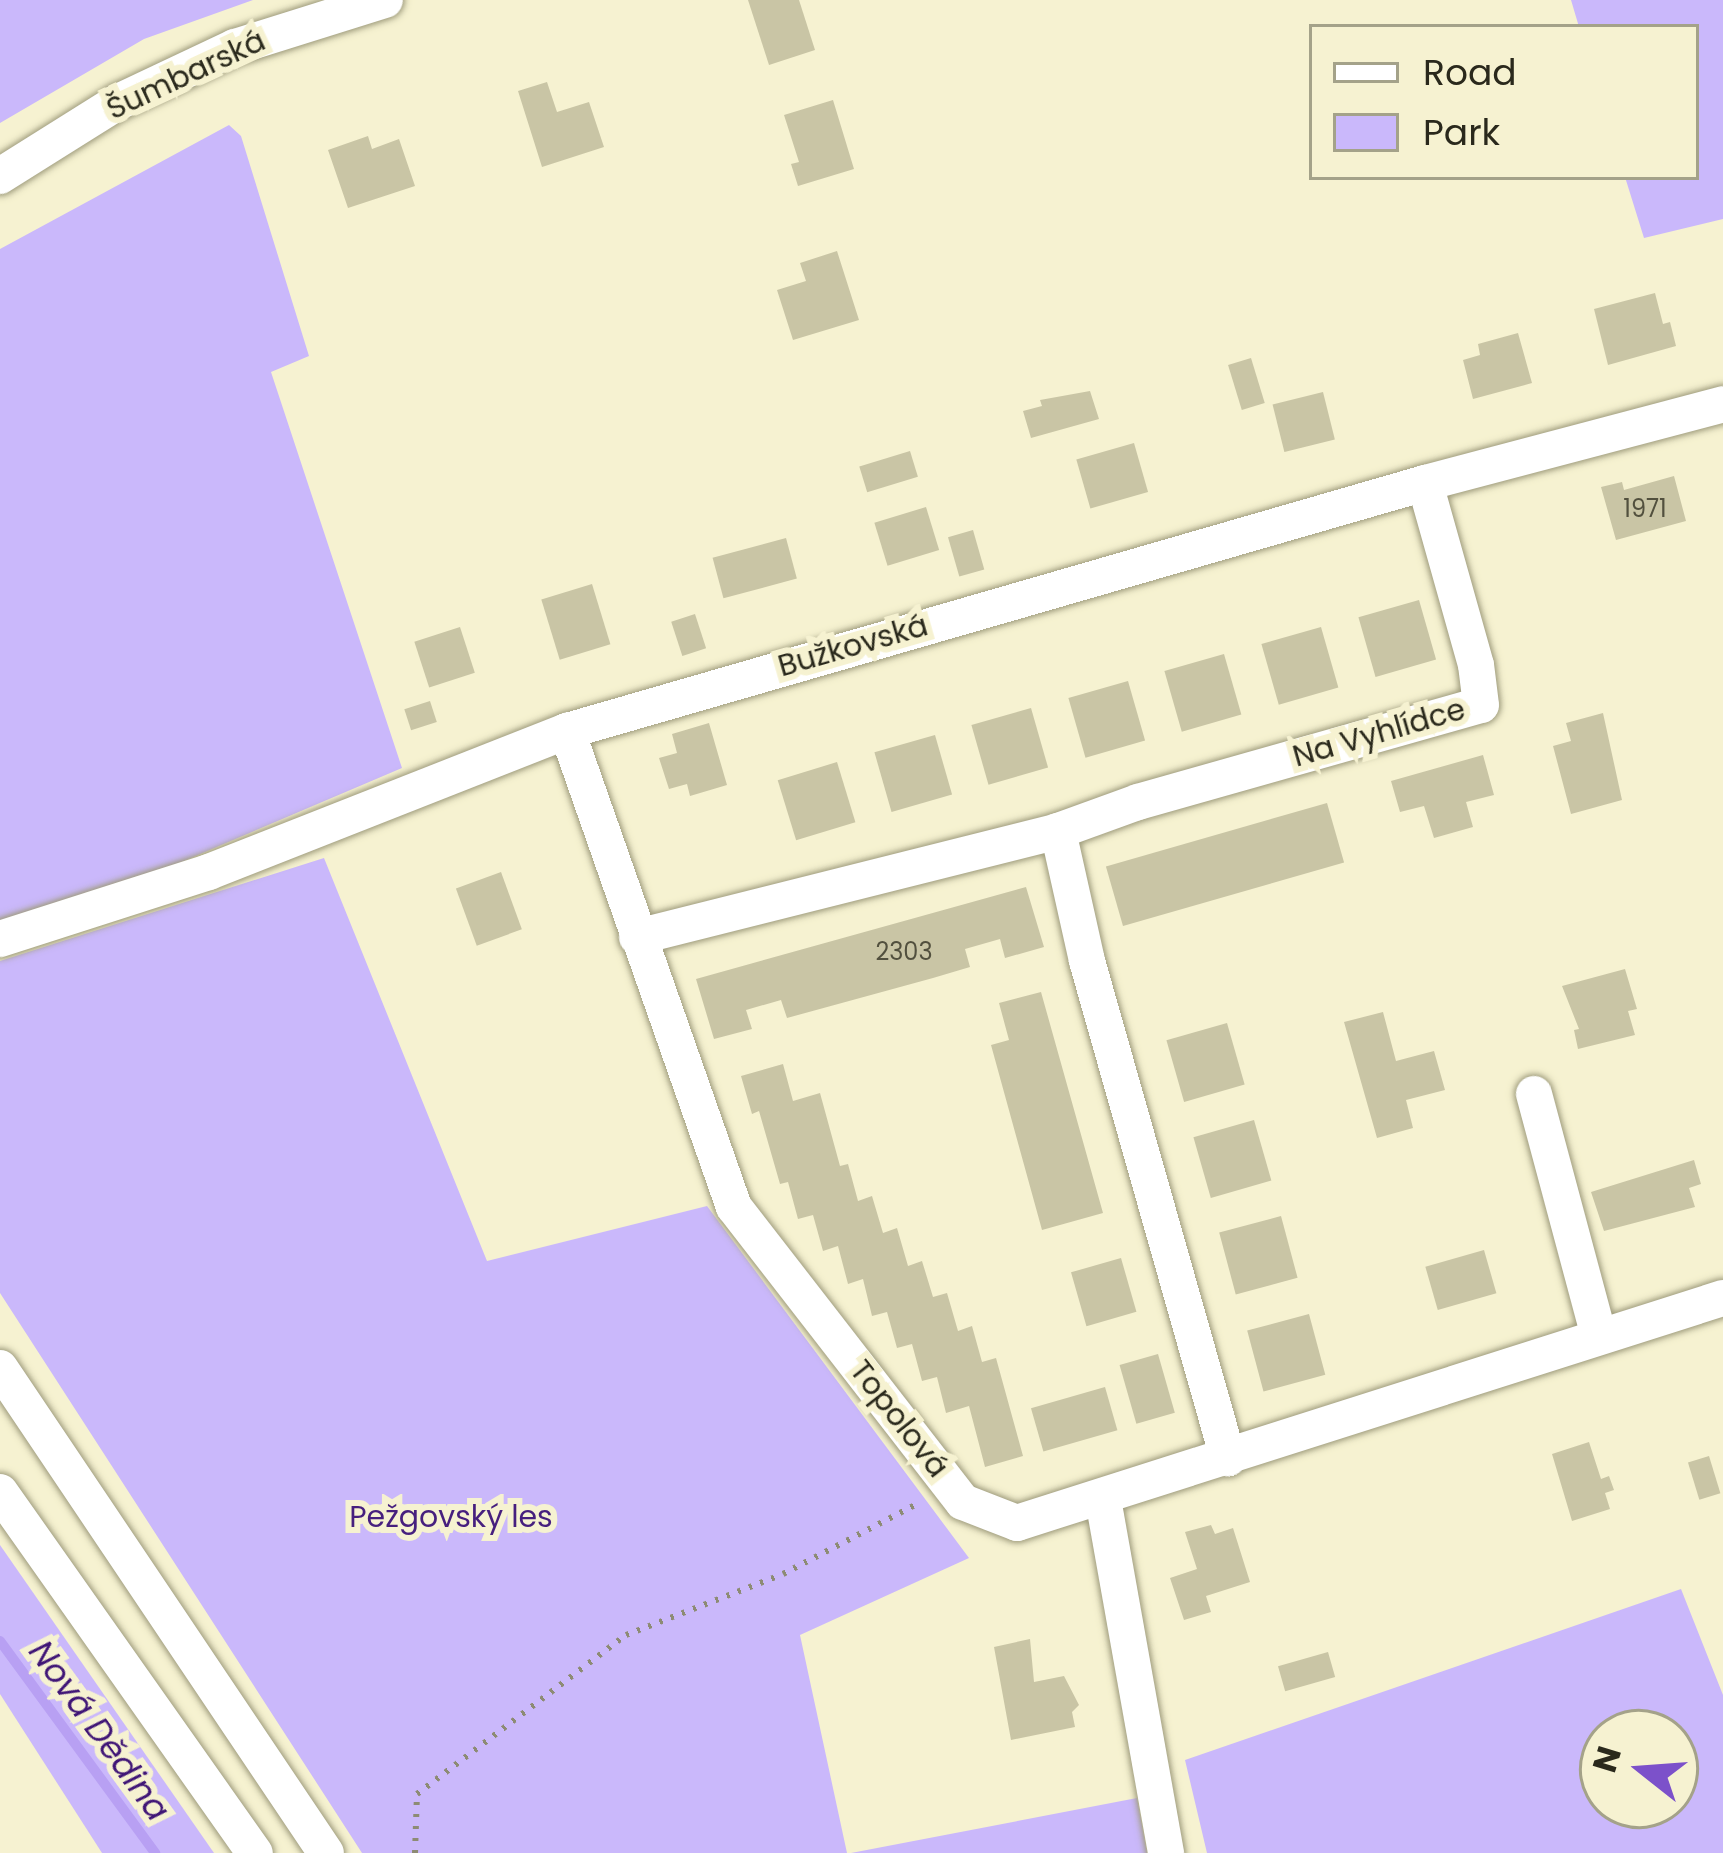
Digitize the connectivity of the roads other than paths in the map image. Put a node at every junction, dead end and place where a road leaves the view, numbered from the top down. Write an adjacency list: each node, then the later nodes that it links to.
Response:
1 (385, 0): 2 (street, Šumbarská)
2 (0, 176)
3 (1723, 404): 4 (street, Bužkovská)
4 (1425, 483): 5 (street, Bužkovská); 6 (street, Na Vyhlídce)
5 (567, 731): 7 (street, Topolová); 8 (street, Bužkovská)
6 (1058, 832): 7 (street, Na Vyhlídce); 13 (street)
7 (637, 937): 15 (street, Topolová)
8 (0, 939)
9 (1534, 1094): 11 (street)
10 (1723, 1298): 11 (street, Topolová)
11 (1599, 1336): 13 (street, Topolová)
12 (0, 1368): 17 (street)
13 (1228, 1458): 15 (street, Topolová)
14 (0, 1492): 16 (street)
15 (1102, 1499): 18 (street)
16 (256, 1853)
17 (326, 1853)
18 (1166, 1853)

